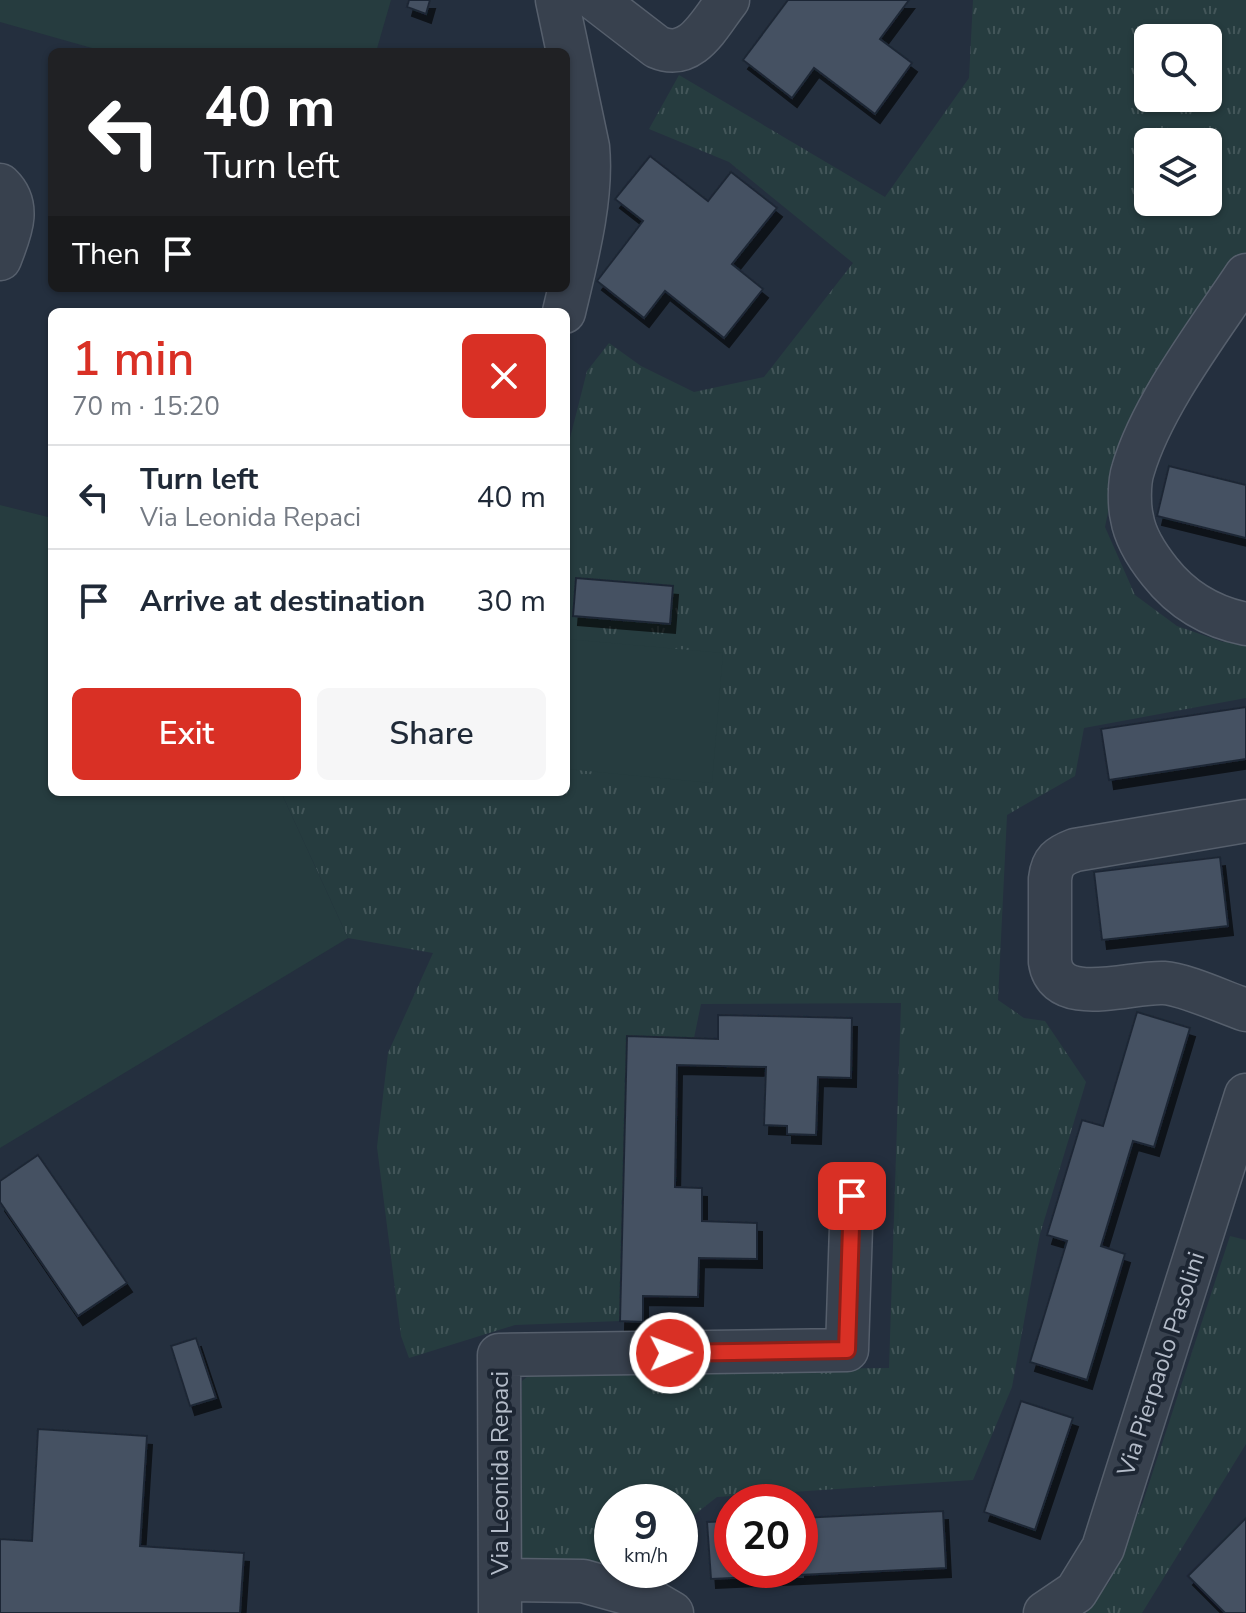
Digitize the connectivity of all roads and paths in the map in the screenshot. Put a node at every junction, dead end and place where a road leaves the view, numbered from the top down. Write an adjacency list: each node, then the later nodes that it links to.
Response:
1 (557, 0): 4 (street)
2 (596, 0): 3 (street)
3 (728, 0)
4 (566, 48)
5 (570, 66): 9 (street)
6 (0, 185): 7 (street)
7 (0, 259)
8 (1246, 275): 10 (street)
9 (570, 282)
10 (1246, 624)
11 (1246, 821): 12 (street)
12 (1246, 1010)
13 (1246, 1095): 17 (street, Via Pierpaolo Pasolini)
14 (852, 1196): 15 (street, Via Leonida Repaci)
15 (500, 1596): 16 (street)
16 (672, 1613)
17 (1045, 1613)

